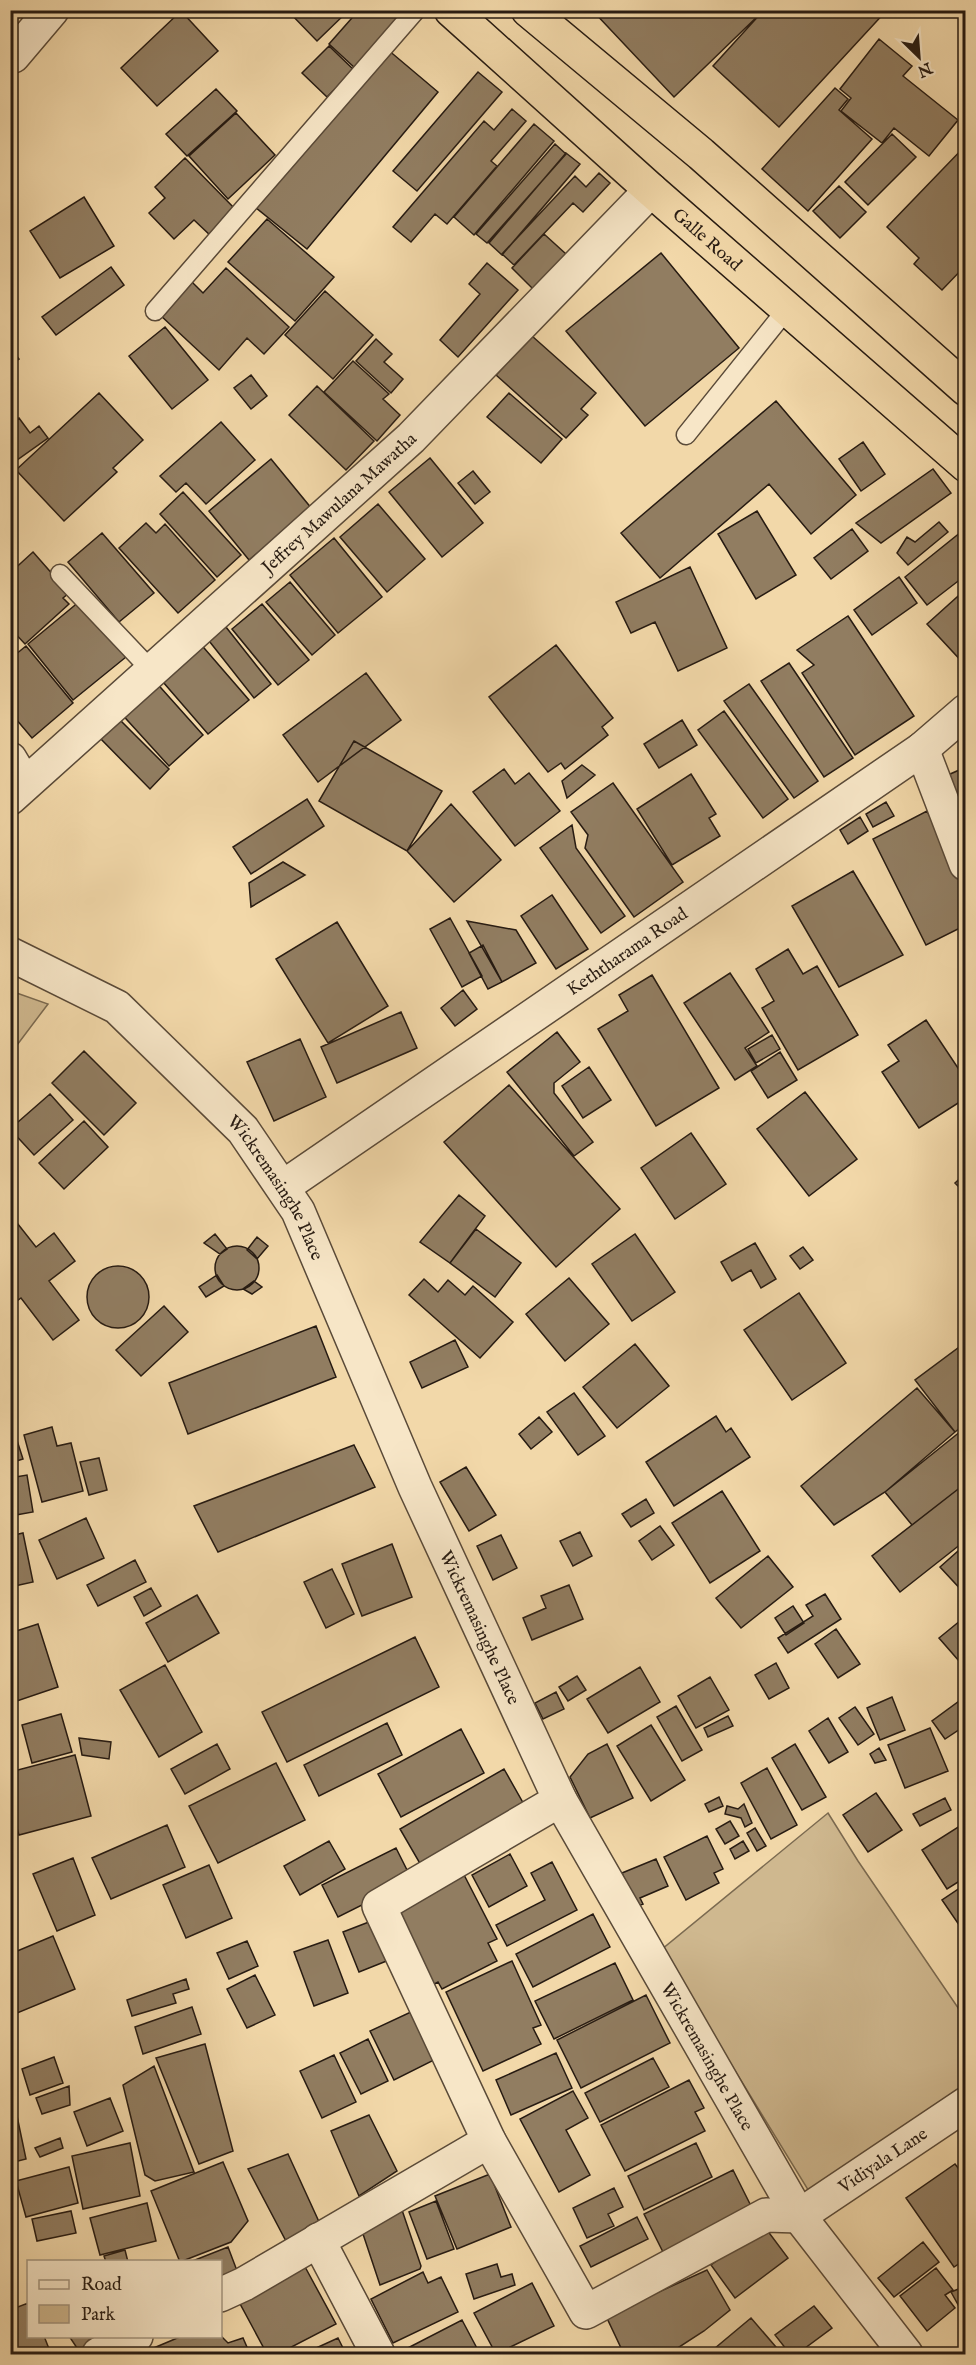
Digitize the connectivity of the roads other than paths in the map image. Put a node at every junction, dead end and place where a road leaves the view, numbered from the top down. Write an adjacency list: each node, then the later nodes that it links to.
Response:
1 (52, 10): 5 (street)
2 (416, 10): 8 (lane)
3 (451, 10): 6 (highway, Galle Road)
4 (528, 10): 9 (highway)
5 (13, 56)
6 (651, 190): 7 (highway, Galle Road); 13 (street, Jeffrey Mawulana Mawatha)
7 (787, 309): 10 (lane); 11 (highway, Galle Road)
8 (155, 310)
9 (966, 389)
10 (686, 435)
11 (966, 465)
12 (60, 574): 13 (lane)
13 (152, 671): 16 (street, Jeffrey Mawulana Mawatha)
14 (966, 711): 15 (street, Keththarama Road)
15 (922, 749): 17 (street); 19 (street, Keththarama Road)
16 (15, 780)
17 (966, 864)
18 (10, 954): 19 (street, Wickremasinghe Place)
19 (283, 1187): 20 (street, Wickremasinghe Place)
20 (560, 1800): 22 (street); 23 (street, Wickremasinghe Place)
21 (966, 2104): 23 (street, Vidiyala Lane)
22 (489, 2141): 23 (street); 24 (street)
23 (799, 2216): 29 (street, Wickremasinghe Place)
24 (318, 2240): 25 (street); 28 (street)
25 (222, 2294)
26 (134, 2338): 27 (street)
27 (99, 2355)
28 (378, 2355)
29 (906, 2355)

